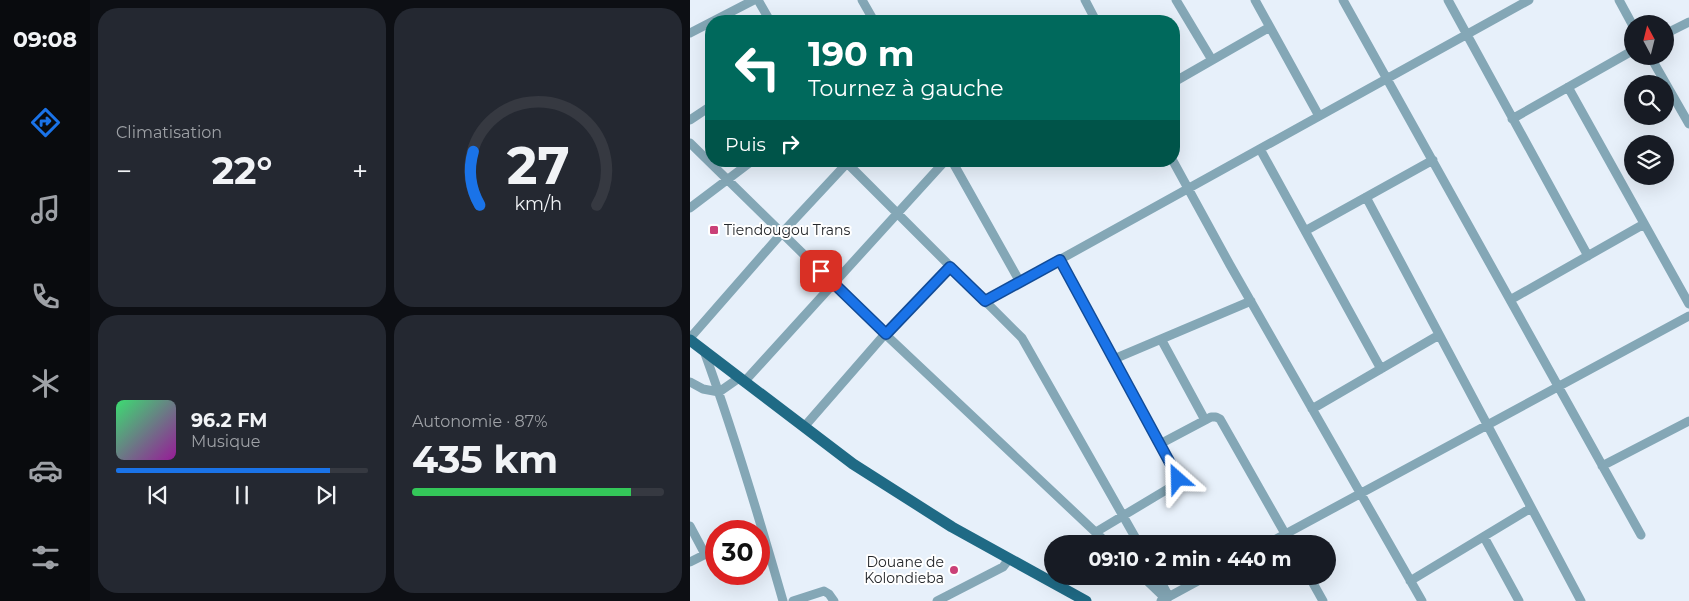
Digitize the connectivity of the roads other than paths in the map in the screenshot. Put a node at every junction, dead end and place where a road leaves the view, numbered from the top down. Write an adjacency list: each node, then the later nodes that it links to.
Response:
1 (754, 0): 12 (street)
2 (758, 0): 13 (street)
3 (862, 0): 14 (street)
4 (1085, 0): 15 (street)
5 (1176, 0): 24 (street)
6 (1255, 0): 19 (street)
7 (1343, 0): 27 (street)
8 (1448, 0): 22 (street)
9 (1529, 0): 11 (street)
10 (1619, 0): 16 (street)
11 (1516, 3): 22 (street)
12 (732, 15)
13 (767, 15)
14 (871, 15)
15 (1093, 15)
16 (1627, 15)
17 (1689, 22): 20 (street)
18 (705, 27): 21 (street)
19 (1270, 27): 24 (street); 30 (street)
20 (1674, 30)
21 (690, 34)
22 (1466, 35): 27 (street); 31 (street)
23 (1624, 56): 28 (street)
24 (1212, 60): 26 (street)
25 (1655, 65): 33 (street)
26 (1180, 79)
27 (1386, 79): 30 (street); 37 (street)
28 (1568, 87): 31 (street); 50 (street)
29 (705, 110): 32 (street)
30 (1319, 116): 35 (street)
31 (1512, 119): 53 (street)
32 (690, 120)
33 (1689, 124)
34 (690, 143): 36 (street)
35 (1260, 149): 46 (street); 51 (street)
36 (705, 158)
37 (1432, 160): 47 (street); 58 (street)
38 (714, 167): 45 (street)
39 (744, 167): 45 (street)
40 (841, 167): 52 (street)
41 (851, 167): 49 (street)
42 (940, 167): 49 (street)
43 (955, 167): 56 (street)
44 (1176, 167): 46 (street)
45 (727, 180): 48 (street); 52 (street)
46 (1188, 189): 54 (street); 60 (street)
47 (1366, 197): 51 (street); 64 (street)
48 (690, 208)
49 (897, 214): 55 (street); 57 (street)
50 (1644, 224): 53 (street); 61 (street)
51 (1305, 231): 69 (street)
52 (781, 234): 57 (street); 65 (street)
53 (1588, 256): 58 (street)
54 (1060, 260): 56 (street); 68 (street)
55 (950, 267): 59 (street); 63 (street)
56 (1020, 282): 59 (street)
57 (834, 283): 63 (street); 70 (street)
58 (1510, 300): 72 (street)
59 (985, 301): 84 (street)
60 (1251, 301): 66 (street); 74 (street)
61 (1689, 304)
62 (1689, 316): 72 (street)
63 (886, 334): 78 (street); 87 (street)
64 (1439, 335): 69 (street); 77 (street)
65 (690, 339): 67 (main road)
66 (1161, 339): 68 (street); 75 (street)
67 (704, 351): 70 (main road); 73 (street)
68 (1114, 359): 80 (street)
69 (1381, 369): 74 (street)
70 (741, 380): 73 (street); 78 (main road)
71 (690, 382): 73 (street)
72 (1558, 386): 77 (street); 81 (street)
73 (718, 392): 85 (street)
74 (1312, 409): 82 (street)
75 (1206, 420): 80 (street); 88 (street)
76 (1686, 422): 79 (street); 81 (street)
77 (1487, 425): 82 (street); 83 (street)
78 (804, 427): 94 (main road)
79 (1689, 433)
80 (1160, 444): 84 (street)
81 (1602, 466): 91 (street)
82 (1360, 494): 88 (street); 97 (street)
83 (1531, 508): 92 (street); 111 (street)
84 (1123, 515): 87 (street); 90 (street)
85 (758, 520)
86 (690, 526): 93 (street)
87 (1096, 532): 89 (street)
88 (1286, 534)
89 (1099, 535)
90 (1134, 535)
91 (1641, 535)
92 (1484, 536): 97 (street); 110 (street)
93 (705, 554): 96 (street)
94 (1009, 559): 106 (street); 107 (main road)
95 (770, 560): 103 (street)
96 (690, 562)
97 (1410, 581): 109 (street)
98 (1151, 585): 102 (street)
99 (1161, 585): 102 (street)
100 (1191, 585): 102 (street)
101 (1314, 585): 108 (street)
102 (1165, 599)
103 (783, 601)
104 (794, 601): 105 (street)
105 (834, 601)
106 (937, 601)
107 (1086, 601)
108 (1323, 601)
109 (1422, 601)
110 (1519, 601)
111 (1580, 601)

